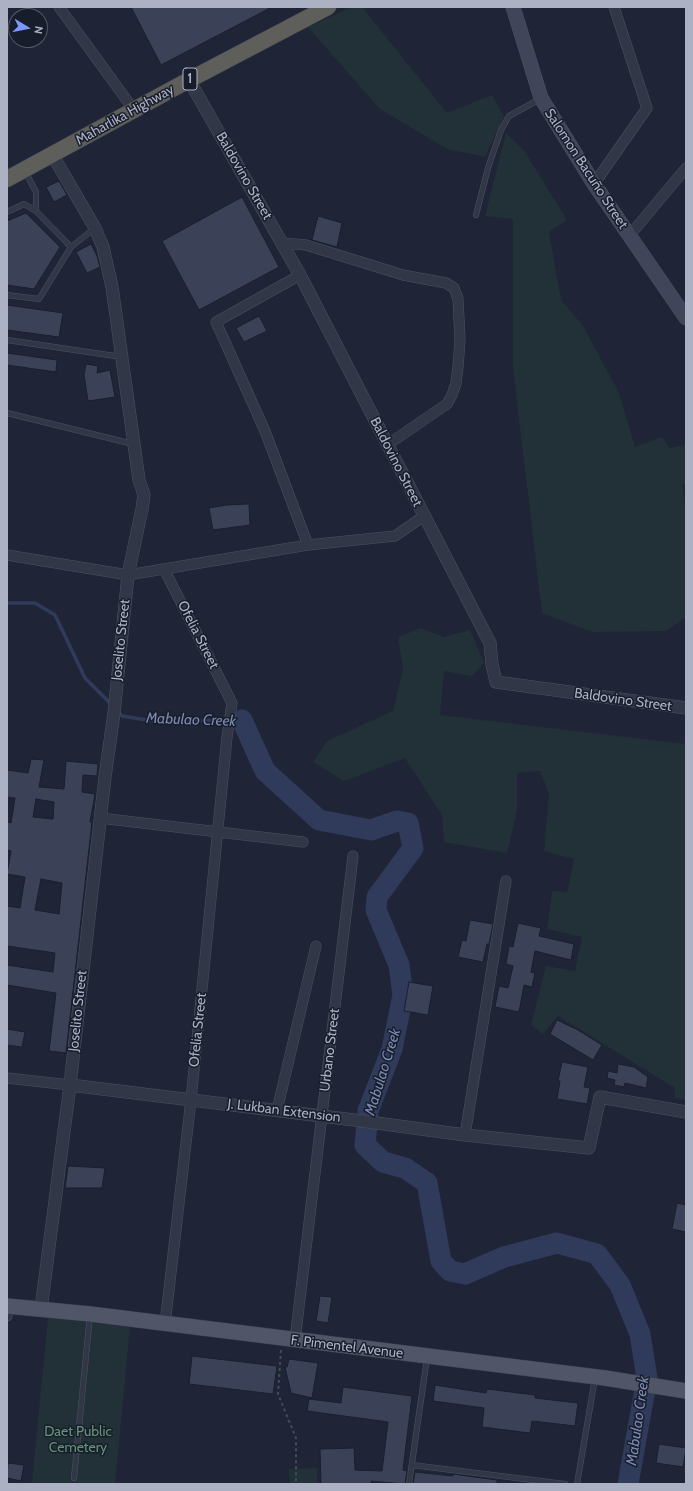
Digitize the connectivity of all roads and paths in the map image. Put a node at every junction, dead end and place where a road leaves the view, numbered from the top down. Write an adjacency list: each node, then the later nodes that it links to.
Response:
1 (59, 7): 7 (street)
2 (328, 7): 5 (highway, Maharlika Highway / 1)
3 (513, 7): 6 (main road, Salomon Bacuño Street)
4 (614, 7): 12 (street)
5 (189, 80): 7 (highway, Maharlika Highway / 1); 18 (street, Baldovino Street)
6 (541, 98): 12 (main road, Salomon Bacuño Street); 15 (lane)
7 (134, 110): 8 (highway, Maharlika Highway / 1)
8 (52, 154): 10 (highway, Maharlika Highway / 1); 16 (street, Joselito Street)
9 (686, 168): 17 (street)
10 (24, 170): 11 (highway, Maharlika Highway / 1); 13 (lane)
11 (7, 179)
12 (594, 184): 17 (main road, Salomon Bacuño Street)
13 (36, 211): 14 (lane); 19 (lane)
14 (7, 212)
15 (476, 215)
16 (94, 228): 19 (lane); 24 (street, Joselito Street)
17 (630, 236): 22 (main road, Salomon Bacuño Street)
18 (282, 243): 20 (street, Baldovino Street); 27 (street)
19 (71, 247): 21 (lane)
20 (300, 275): 27 (street, Baldovino Street); 29 (street)
21 (7, 295)
22 (686, 318)
23 (7, 340): 24 (lane)
24 (122, 357): 26 (street, Joselito Street)
25 (7, 413): 26 (lane)
26 (133, 444): 32 (street, Joselito Street)
27 (387, 445): 28 (street, Baldovino Street)
28 (424, 516): 29 (street); 33 (street, Baldovino Street)
29 (308, 545): 31 (street)
30 (7, 555): 32 (street)
31 (164, 569): 32 (street); 35 (street, Ofelia Street)
32 (128, 574): 34 (street, Joselito Street)
33 (686, 708)
34 (100, 818): 35 (street); 41 (street, Joselito Street)
35 (217, 833): 36 (street); 42 (street, Ofelia Street)
36 (303, 842)
37 (353, 856): 45 (street, Urbano Street)
38 (506, 881): 46 (street)
39 (316, 946): 43 (street)
40 (7, 1078): 41 (street, J. Lukban Extension)
41 (70, 1085): 42 (street, J. Lukban Extension); 48 (street, Joselito Street)
42 (191, 1100): 43 (street, J. Lukban Extension); 50 (street, Ofelia Street)
43 (276, 1110): 45 (street, J. Lukban Extension)
44 (686, 1112): 46 (street, J. Lukban Extension)
45 (322, 1116): 46 (street, J. Lukban Extension); 51 (street, Urbano Street)
46 (465, 1135)
47 (7, 1309): 48 (main road, F. Pimentel Avenue)
48 (41, 1309): 49 (main road, F. Pimentel Avenue)
49 (90, 1314): 50 (main road, F. Pimentel Avenue); 56 (lane)
50 (165, 1324): 51 (main road, F. Pimentel Avenue)
51 (288, 1340): 52 (main road, F. Pimentel Avenue); 57 (path)
52 (428, 1357): 53 (main road, F. Pimentel Avenue); 55 (lane)
53 (595, 1377): 54 (main road, F. Pimentel Avenue); 60 (lane)
54 (686, 1391)
55 (412, 1465): 58 (lane); 59 (lane)
56 (74, 1478)
57 (296, 1484)
58 (409, 1484)
59 (565, 1484)
60 (577, 1484)

